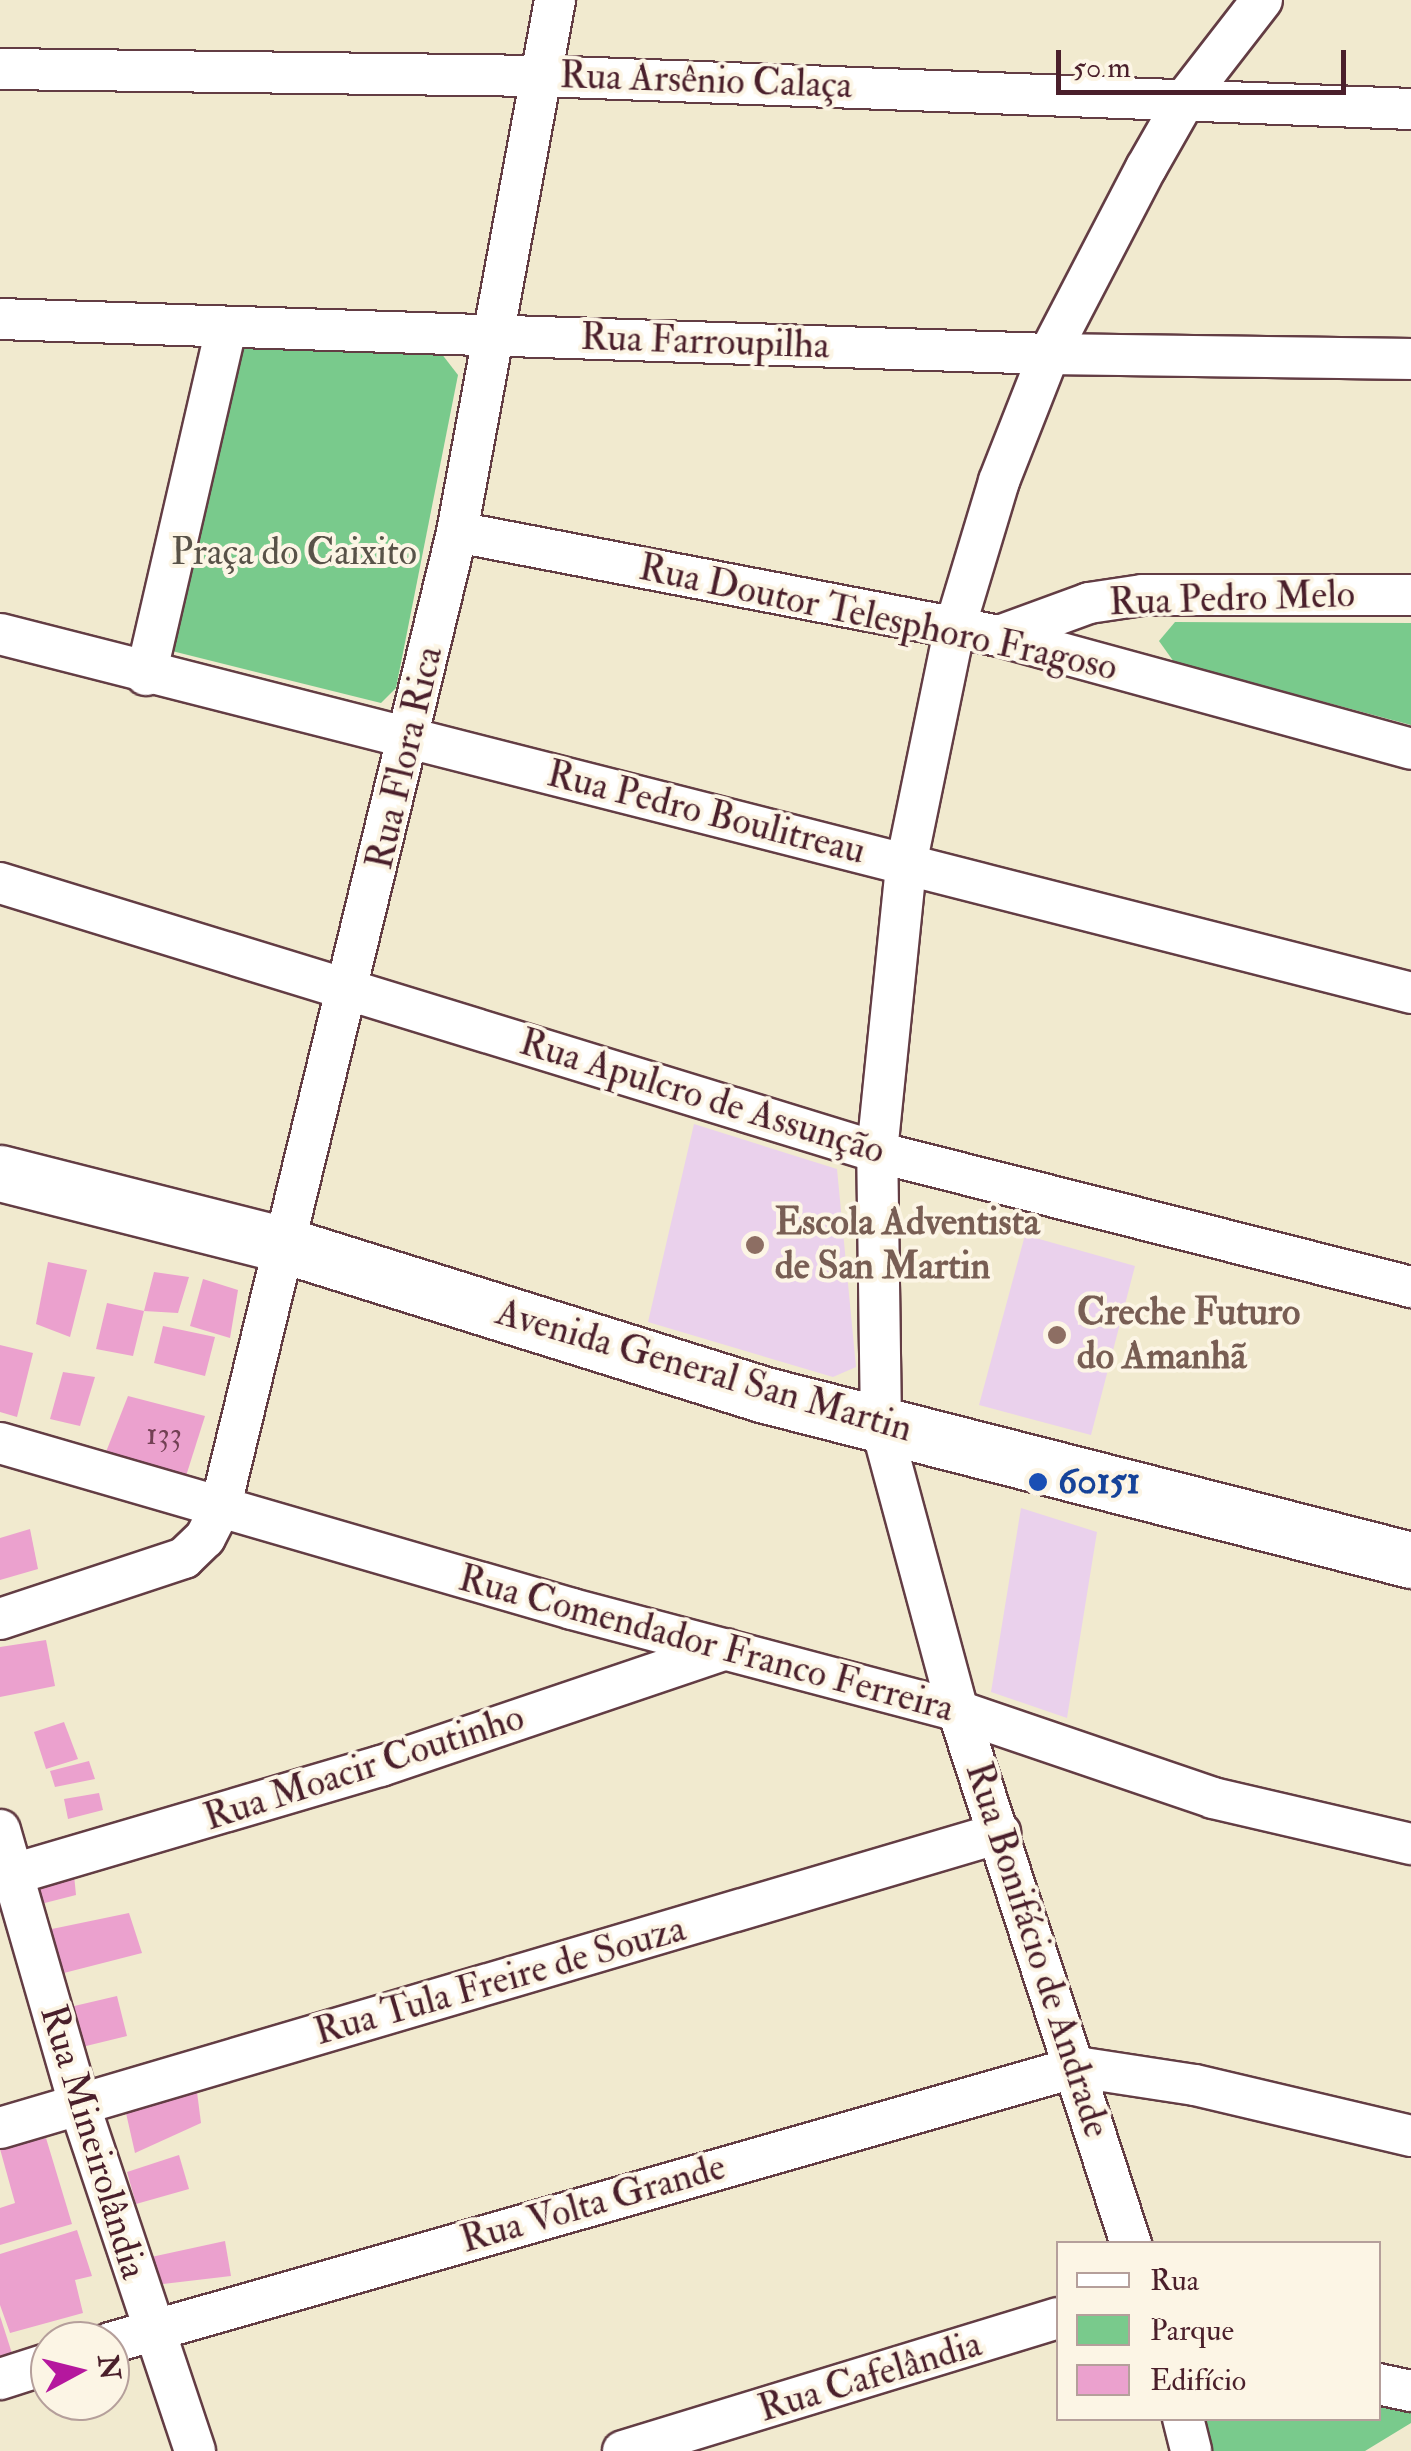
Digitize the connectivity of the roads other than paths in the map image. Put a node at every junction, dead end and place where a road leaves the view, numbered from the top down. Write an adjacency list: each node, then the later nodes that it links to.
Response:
1 (555, 0): 4 (street, Rua Flora Rica)
2 (1262, 0): 5 (street, Rua Bonifácio de Andrade)
3 (0, 69): 4 (street, Rua Arsênio Calaça)
4 (541, 76): 5 (street, Rua Arsênio Calaça); 9 (street, Rua Flora Rica)
5 (1186, 98): 6 (street, Rua Arsênio Calaça); 10 (street, Rua Bonifácio de Andrade)
6 (1411, 110)
7 (0, 319): 8 (street, Rua Farroupilha)
8 (226, 328): 9 (street, Rua Farroupilha); 17 (street)
9 (493, 334): 10 (street, Rua Farroupilha); 12 (street, Rua Flora Rica)
10 (1048, 354): 11 (street, Rua Farroupilha); 14 (street, Rua Bonifácio de Andrade)
11 (1411, 359)
12 (457, 532): 14 (street, Rua Doutor Telesphoro Fragoso); 18 (street, Rua Flora Rica)
13 (1411, 596): 16 (street, Rua Pedro Melo)
14 (954, 627): 16 (street, Rua Doutor Telesphoro Fragoso); 20 (street, Rua Bonifácio de Andrade)
15 (0, 634): 17 (street, Rua Pedro Boulitreau)
16 (999, 636): 19 (street, Rua Doutor Telesphoro Fragoso)
17 (146, 675): 18 (street, Rua Pedro Boulitreau)
18 (411, 739): 20 (street, Rua Pedro Boulitreau); 22 (street, Rua Flora Rica)
19 (1411, 749)
20 (906, 865): 23 (street, Rua Pedro Boulitreau); 24 (street, Rua Bonifácio de Andrade)
21 (0, 883): 22 (street, Rua Apulcro de Assunção)
22 (350, 987): 24 (street, Rua Apulcro de Assunção); 26 (street, Rua Flora Rica)
23 (1411, 993)
24 (876, 1152): 27 (street, Rua Apulcro de Assunção); 28 (street, Rua Bonifácio de Andrade)
25 (0, 1173): 26 (main road, Avenida General San Martin)
26 (282, 1244): 28 (main road, Avenida General San Martin); 30 (street, Rua Flora Rica)
27 (1411, 1287)
28 (881, 1425): 31 (main road, Avenida General San Martin); 34 (street, Rua Bonifácio de Andrade)
29 (0, 1443): 30 (street, Rua Comendador Franco Ferreira)
30 (220, 1509): 32 (street); 33 (street, Rua Comendador Franco Ferreira)
31 (1411, 1560)
32 (0, 1618)
33 (726, 1649): 34 (street, Rua Comendador Franco Ferreira); 38 (street, Rua Moacir Coutinho)
34 (958, 1711): 36 (street, Rua Bonifácio de Andrade); 37 (street, Rua Comendador Franco Ferreira)
35 (0, 1830): 38 (street, Rua Mineirolândia)
36 (1000, 1833): 39 (street, Rua Bonifácio de Andrade); 40 (street, Rua Tula Freire de Souza)
37 (1411, 1844)
38 (7, 1876): 40 (street, Rua Mineirolândia)
39 (1076, 2067): 42 (street); 43 (street, Rua Bonifácio de Andrade); 45 (street, Rua Volta Grande)
40 (79, 2104): 41 (street, Rua Tula Freire de Souza); 45 (street, Rua Mineirolândia)
41 (0, 2128)
42 (1411, 2136)
43 (1131, 2241)
44 (1056, 2319): 53 (street, Rua Cafelândia)
45 (150, 2330): 46 (street, Rua Volta Grande); 52 (street, Rua Mineirolândia)
46 (130, 2336)
47 (30, 2369): 48 (street)
48 (0, 2379)
49 (1381, 2385): 50 (street)
50 (1411, 2391)
51 (1184, 2421): 54 (street)
52 (195, 2451)
53 (623, 2451)
54 (1191, 2451)

